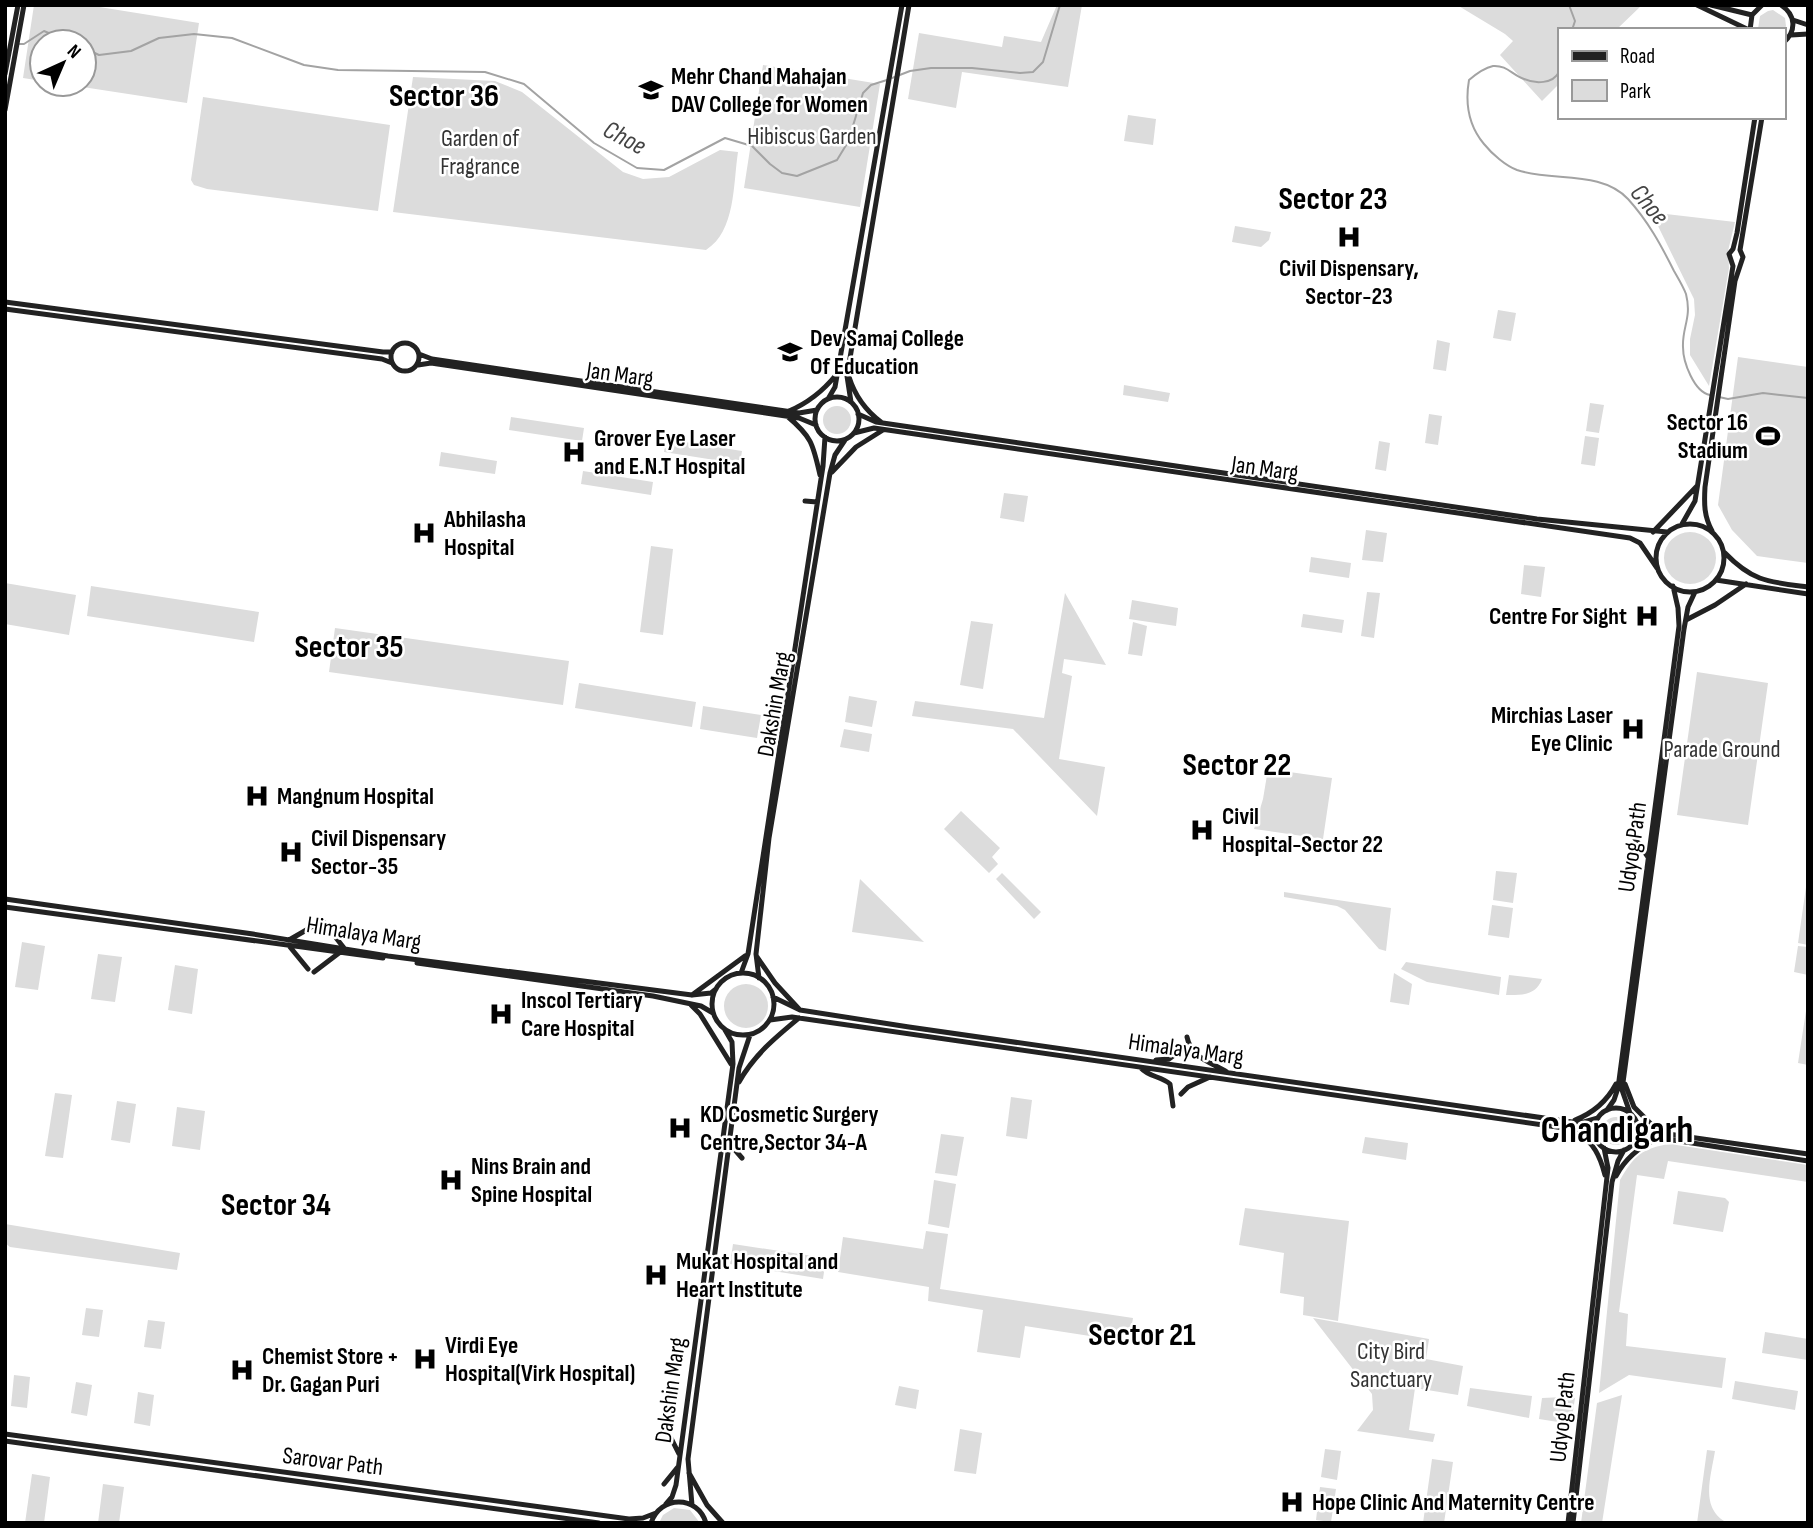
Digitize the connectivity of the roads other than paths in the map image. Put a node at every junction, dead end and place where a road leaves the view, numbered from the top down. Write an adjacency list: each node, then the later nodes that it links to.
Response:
1 (18, 5): 11 (main road)
2 (24, 5): 11 (main road)
3 (902, 5): 32 (main road)
4 (909, 5): 33 (main road)
5 (1697, 5): 13 (main road)
6 (1711, 5): 9 (main road)
7 (1762, 5): 9 (main road)
8 (1782, 5): 10 (main road)
9 (1752, 15): 14 (main road)
10 (1793, 20): 12 (main road); 16 (main road)
11 (18, 24): 18 (main road)
12 (1808, 25)
13 (1746, 28)
14 (1750, 28)
15 (1808, 34): 16 (main road)
16 (1791, 35): 17 (main road)
17 (1785, 41)
18 (12, 56): 19 (main road); 20 (main road)
19 (5, 74)
20 (5, 110)
21 (1755, 119): 23 (main road)
22 (1762, 119): 23 (main road)
23 (1737, 250): 24 (main road); 25 (main road)
24 (1731, 261): 25 (main road); 34 (main road)
25 (1741, 262): 34 (main road)
26 (5, 299): 28 (main road)
27 (6, 310): 30 (main road)
28 (392, 352): 29 (main road); 30 (main road)
29 (419, 354): 31 (main road); 39 (main road, Jan Marg)
30 (392, 363): 31 (main road)
31 (418, 365): 39 (main road, Jan Marg)
32 (838, 372): 35 (main road); 39 (main road)
33 (848, 373): 36 (main road); 42 (main road)
34 (1717, 384): 37 (main road)
35 (828, 399): 36 (main road); 38 (main road)
36 (851, 402): 40 (main road)
37 (1713, 409): 48 (main road); 52 (main road)
38 (817, 410): 39 (main road, Jan Marg); 41 (main road)
39 (787, 413): 41 (main road, Jan Marg); 47 (main road)
40 (858, 414): 42 (main road, Jan Marg); 43 (main road)
41 (816, 425): 44 (main road)
42 (884, 427): 43 (main road, Jan Marg); 46 (main road); 53 (main road, Jan Marg); 56 (main road, Jan Marg)
43 (854, 433): 45 (main road)
44 (825, 437): 45 (main road); 47 (main road, Dakshin Marg)
45 (845, 440): 46 (main road, Dakshin Marg)
46 (830, 473): 73 (main road, Dakshin Marg)
47 (821, 479): 50 (main road, Dakshin Marg)
48 (1698, 485): 51 (main road); 53 (main road)
49 (805, 501): 50 (main road)
50 (817, 502): 72 (main road, Dakshin Marg)
51 (1682, 524): 52 (main road); 54 (main road)
52 (1712, 531): 55 (main road)
53 (1653, 532): 54 (main road, Jan Marg)
54 (1667, 533): 56 (main road)
55 (1724, 553): 57 (main road); 60 (main road)
56 (1657, 568): 59 (main road)
57 (1716, 580): 58 (main road); 61 (main road)
58 (1746, 584): 62 (main road); 63 (main road)
59 (1673, 586): 61 (main road); 65 (main road, Udyog Path)
60 (1808, 587)
61 (1695, 592): 63 (main road, Udyog Path)
62 (1808, 594)
63 (1686, 620): 93 (main road, Udyog Path)
64 (1634, 837): 65 (main road)
65 (1648, 857): 93 (main road, Udyog Path)
66 (5, 899): 70 (main road, Himalaya Marg)
67 (5, 906): 70 (main road, Himalaya Marg)
68 (321, 920): 71 (main road)
69 (315, 925): 70 (main road)
70 (290, 943): 71 (main road, Himalaya Marg); 71 (main road)
71 (342, 951): 77 (main road, Himalaya Marg); 79 (main road, Himalaya Marg)
72 (748, 954): 74 (main road, Dakshin Marg); 77 (main road)
73 (756, 954): 75 (main road, Dakshin Marg); 80 (main road)
74 (741, 973): 75 (main road); 76 (main road)
75 (759, 978): 78 (main road)
76 (716, 989): 77 (main road, Himalaya Marg); 81 (main road)
77 (692, 995)
78 (773, 996): 80 (main road, Himalaya Marg); 83 (main road)
79 (690, 1004): 81 (main road, Himalaya Marg); 89 (main road)
80 (800, 1010): 88 (main road, Himalaya Marg)
81 (713, 1013): 84 (main road)
82 (799, 1018): 83 (main road, Himalaya Marg); 90 (main road, Himalaya Marg); 94 (main road)
83 (770, 1020): 85 (main road)
84 (725, 1030): 85 (main road); 89 (main road, Dakshin Marg)
85 (750, 1035): 94 (main road, Dakshin Marg)
86 (1187, 1037): 91 (main road)
87 (1181, 1050): 88 (main road)
88 (1147, 1061): 91 (main road, Himalaya Marg)
89 (732, 1067): 115 (main road, Dakshin Marg)
90 (1141, 1068): 92 (main road, Himalaya Marg); 96 (main road)
91 (1229, 1073): 100 (main road, Himalaya Marg)
92 (1210, 1077): 95 (main road); 100 (main road, Himalaya Marg)
93 (1621, 1081): 97 (main road, Udyog Path); 98 (main road, Udyog Path); 100 (main road); 102 (main road)
94 (737, 1086): 105 (main road, Dakshin Marg)
95 (1181, 1094)
96 (1173, 1106)
97 (1607, 1110): 98 (main road); 99 (main road)
98 (1630, 1113): 101 (main road)
99 (1598, 1118): 100 (main road, Himalaya Marg); 103 (main road)
100 (1572, 1125): 103 (main road, Himalaya Marg); 111 (main road)
101 (1637, 1125): 102 (main road); 104 (main road)
102 (1660, 1136): 104 (main road); 108 (main road); 110 (main road); 111 (main road)
103 (1596, 1139): 106 (main road)
104 (1636, 1140): 107 (main road)
105 (729, 1143): 109 (main road); 117 (main road, Dakshin Marg)
106 (1604, 1148): 107 (main road); 111 (main road, Udyog Path)
107 (1625, 1150): 111 (main road, Udyog Path)
108 (1808, 1154)
109 (741, 1158)
110 (1808, 1161)
111 (1610, 1181): 126 (main road, Udyog Path); 127 (main road, Udyog Path)
112 (5, 1434): 121 (main road, Sarovar Path)
113 (671, 1438): 115 (main road)
114 (5, 1441): 122 (main road, Sarovar Path)
115 (679, 1454): 116 (main road, Dakshin Marg)
116 (677, 1468): 118 (main road); 119 (main road, Dakshin Marg)
117 (688, 1470): 120 (main road, Dakshin Marg); 125 (main road)
118 (664, 1484)
119 (666, 1504): 120 (main road); 121 (main road)
120 (692, 1504): 124 (main road)
121 (656, 1513): 123 (main road)
122 (599, 1523)
123 (651, 1523)
124 (706, 1523)
125 (723, 1523)
126 (1568, 1523)
127 (1573, 1523)

